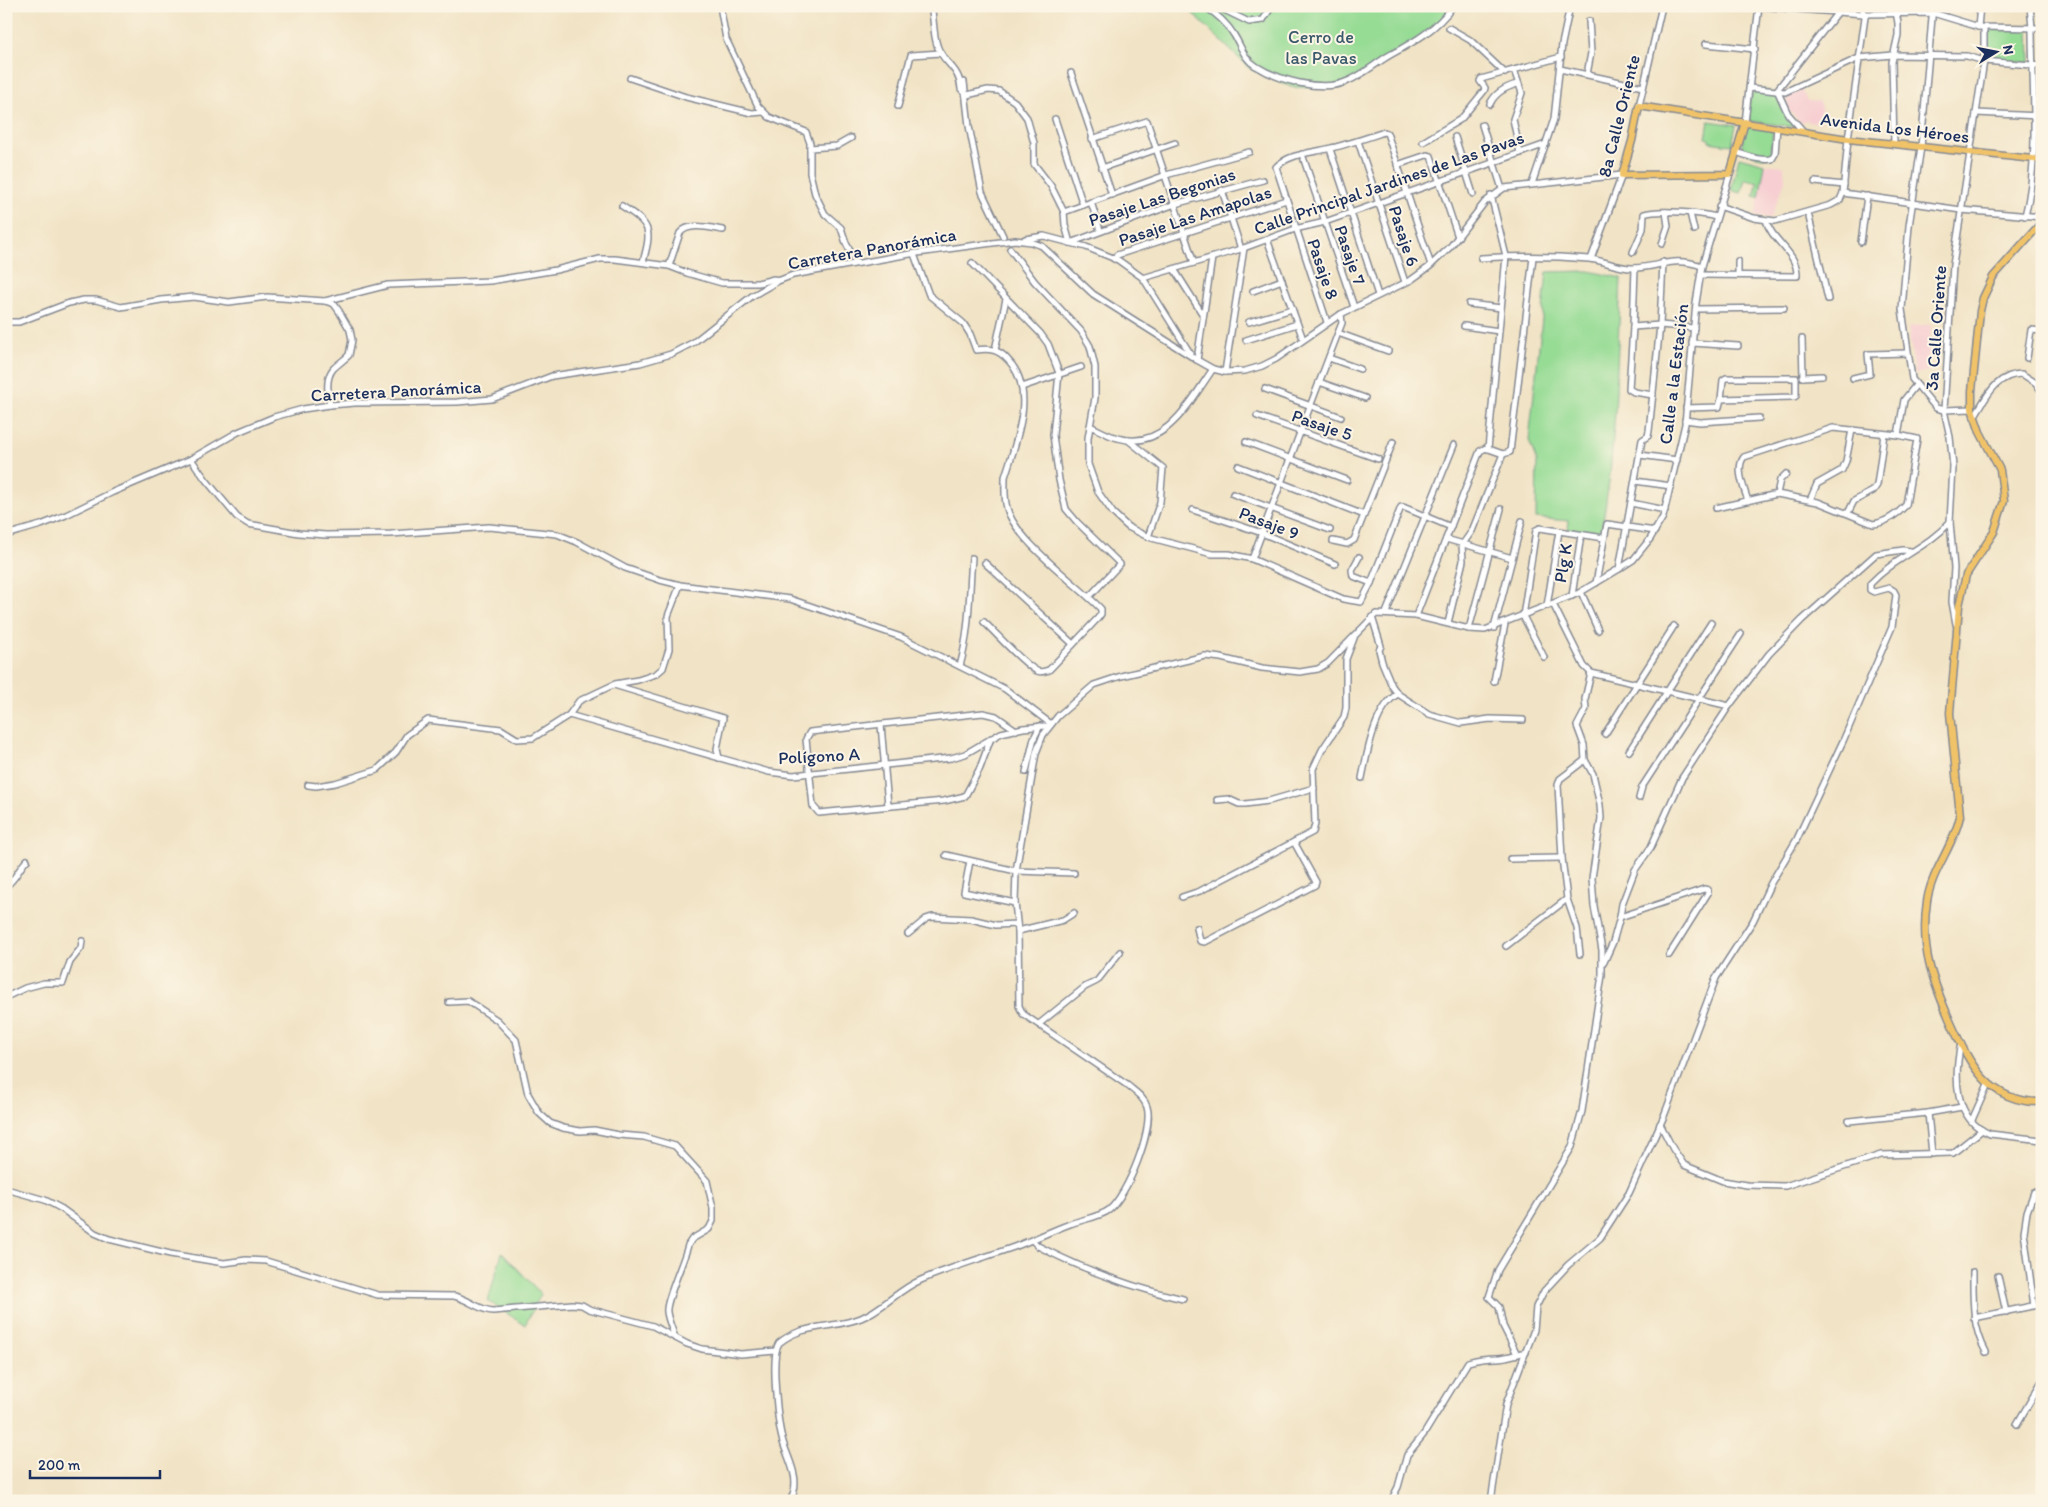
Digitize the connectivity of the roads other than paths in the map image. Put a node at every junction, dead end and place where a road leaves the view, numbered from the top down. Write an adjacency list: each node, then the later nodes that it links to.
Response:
1 (720, 6): 52 (street)
2 (931, 6): 29 (street)
3 (1204, 6): 6 (street)
4 (1216, 6): 5 (street)
5 (1272, 6)
6 (1453, 6)
7 (1570, 6): 32 (street)
8 (1626, 6): 9 (street)
9 (1640, 6)
10 (1662, 6): 45 (street, 8a Calle Oriente)
11 (1755, 6): 12 (street)
12 (1759, 6): 17 (street); 28 (street)
13 (1862, 6): 21 (street)
14 (1895, 6): 20 (street)
15 (1980, 6): 23 (street, 3a Calle Oriente)
16 (2030, 6): 25 (street)
17 (1820, 8): 19 (street)
18 (1933, 9): 20 (street); 23 (street); 31 (street)
19 (1838, 12): 21 (street); 47 (street)
20 (1896, 13): 21 (street); 30 (street)
21 (1864, 14): 33 (street)
22 (1589, 21): 41 (street)
23 (1981, 27): 25 (street); 34 (street, 3a Calle Oriente)
24 (1449, 28): 39 (street)
25 (2032, 28): 26 (street); 35 (street)
26 (2042, 28)
27 (1706, 44): 28 (street)
28 (1755, 49): 46 (street)
29 (941, 53): 48 (street); 50 (street)
30 (1893, 55): 31 (street); 33 (street); 68 (street)
31 (1928, 56): 34 (street); 70 (street)
32 (1561, 57): 37 (street); 38 (street)
33 (1859, 58): 47 (street); 64 (street)
34 (1984, 60): 35 (street); 53 (street, 3a Calle Oriente)
35 (2032, 65): 36 (street); 54 (street)
36 (2042, 66)
37 (1560, 69): 41 (street); 69 (street)
38 (1514, 70): 39 (street); 44 (street)
39 (1505, 73): 66 (street)
40 (1071, 74): 63 (street)
41 (1587, 74): 45 (street)
42 (630, 78): 52 (street)
43 (964, 82): 48 (street)
44 (1517, 84): 49 (street); 76 (street)
45 (1643, 87): 51 (street, 8a Calle Oriente)
46 (1750, 88): 47 (street); 57 (street)
47 (1777, 90): 60 (street)
48 (967, 95): 110 (street); 127 (street)
49 (1490, 104)
50 (898, 106)
51 (1639, 106): 57 (main road, Avenida Los Héroes); 87 (main road, 8a Calle Oriente)
52 (763, 112): 71 (street)
53 (1976, 113): 54 (street); 78 (street, 3a Calle Oriente)
54 (2033, 116): 55 (street); 79 (street)
55 (2042, 116)
56 (1055, 119): 106 (street)
57 (1745, 122): 59 (main road, Avenida Los Héroes); 75 (main road)
58 (1482, 126): 81 (street)
59 (1777, 128): 60 (main road, Avenida Los Héroes); 75 (street)
60 (1804, 131): 64 (main road, Avenida Los Héroes)
61 (1455, 137): 84 (street)
62 (851, 138): 71 (street)
63 (1092, 139): 72 (street); 83 (street)
64 (1848, 139): 68 (main road, Avenida Los Héroes); 92 (street)
65 (1358, 140): 73 (street); 82 (street); 103 (street, Pasaje 6)
66 (1423, 142)
67 (1176, 143): 72 (street)
68 (1894, 143): 70 (main road, Avenida Los Héroes)
69 (1546, 144): 76 (street, Calle Principal Jardines de Las Pavas); 91 (street)
70 (1921, 147): 78 (main road, Avenida Los Héroes); 104 (street)
71 (810, 148): 147 (street)
72 (1156, 149): 83 (street); 86 (street)
73 (1330, 149): 77 (street); 111 (street)
74 (1249, 152): 86 (street)
75 (1736, 152): 85 (main road)
76 (1520, 153): 81 (street, Calle Principal Jardines de Las Pavas)
77 (1302, 154): 101 (street, Pasaje 8); 120 (street, Pasaje 7)
78 (1970, 154): 79 (main road, Avenida Los Héroes); 109 (street, 3a Calle Oriente)
79 (2032, 160): 80 (main road, Avenida Los Héroes); 115 (street)
80 (2042, 160)
81 (1493, 163): 84 (street, Calle Principal Jardines de Las Pavas); 93 (street)
82 (1397, 165): 89 (street); 96 (street)
83 (1102, 168): 98 (street)
84 (1466, 172): 89 (street, Calle Principal Jardines de Las Pavas); 97 (street)
85 (1730, 174): 87 (main road); 108 (street, Calle a la Estación)
86 (1166, 175): 98 (street); 105 (street)
87 (1622, 175): 91 (street); 143 (street, 8a Calle Oriente)
88 (1263, 180): 94 (street, Pasaje Las Begonias)
89 (1439, 182): 96 (street, Calle Principal Jardines de Las Pavas); 128 (street)
90 (1815, 182): 92 (street)
91 (1532, 184): 93 (street)
92 (1844, 185): 95 (street)
93 (1502, 189): 99 (street)
94 (1222, 190): 105 (street, Pasaje Las Begonias); 118 (street)
95 (1843, 193): 100 (street); 114 (street)
96 (1406, 194): 103 (street, Calle Principal Jardines de Las Pavas); 150 (street)
97 (1473, 194)
98 (1112, 195): 102 (street)
99 (1492, 195): 128 (street); 138 (street)
100 (1867, 196): 104 (street); 131 (street)
101 (1286, 200): 118 (street, Pasaje Las Amapolas); 122 (street, Pasaje 8)
102 (1091, 202): 106 (street); 124 (street)
103 (1379, 203): 111 (street, Calle Principal Jardines de Las Pavas); 160 (street, Pasaje 6)
104 (1913, 203): 109 (street); 192 (street)
105 (1175, 204): 124 (street, Pasaje Las Begonias); 126 (street)
106 (1084, 205): 110 (street)
107 (622, 206): 145 (street)
108 (1719, 206): 117 (street, Calle a la Estación); 119 (street)
109 (1961, 210): 115 (street); 218 (street, 3a Calle Oriente)
110 (1064, 212): 132 (street)
111 (1352, 212): 120 (street, Calle Principal Jardines de Las Pavas); 162 (street)
112 (1666, 212): 113 (street); 133 (street); 136 (street)
113 (1690, 213): 117 (street); 125 (street)
114 (1808, 213): 119 (street); 164 (street)
115 (2026, 216): 116 (street)
116 (2042, 216)
117 (1716, 217): 152 (street, Calle a la Estación)
118 (1231, 218): 126 (street, Pasaje Las Amapolas); 134 (street)
119 (1766, 220): 156 (street)
120 (1325, 222): 122 (street, Calle Principal Jardines de Las Pavas); 167 (street, Pasaje 7)
121 (2042, 222): 217 (main road)
122 (1295, 229): 129 (street, Calle Principal Jardines de Las Pavas); 176 (street, Pasaje 8)
123 (723, 230): 151 (street)
124 (1100, 230): 132 (street, Pasaje Las Begonias)
125 (1694, 230)
126 (1184, 232): 140 (street, Pasaje Las Amapolas); 149 (street)
127 (1003, 236)
128 (1458, 237): 150 (street)
129 (1267, 239): 134 (street, Calle Principal Jardines de Las Pavas); 158 (street)
130 (1015, 240): 132 (street); 137 (street, Carretera Panorámica); 193 (street, Carretera Panorámica)
131 (1860, 242)
132 (1070, 243): 140 (street)
133 (1662, 244)
134 (1242, 248): 141 (street, Calle Principal Jardines de Las Pavas); 200 (street)
135 (1010, 249): 224 (street)
136 (1633, 252)
137 (914, 254): 147 (street, Carretera Panorámica); 190 (street)
138 (1506, 256): 139 (street); 142 (street); 168 (street)
139 (1533, 256): 143 (street); 234 (street)
140 (1114, 258): 157 (street)
141 (1212, 258): 149 (street, Calle Principal Jardines de Las Pavas); 173 (street)
142 (1481, 258)
143 (1591, 259): 153 (street)
144 (1738, 261): 156 (street)
145 (643, 262): 151 (street); 165 (street)
146 (1663, 262): 152 (street); 153 (street); 178 (street)
147 (856, 263): 159 (street, Carretera Panorámica)
148 (972, 263): 163 (street)
149 (1194, 263): 154 (street, Calle Principal Jardines de Las Pavas)
150 (1432, 265): 160 (street)
151 (669, 266): 159 (street)
152 (1702, 266): 155 (street, Calle a la Estación)
153 (1635, 268): 180 (street)
154 (1174, 269): 157 (street, Calle Principal Jardines de Las Pavas); 173 (street)
155 (1700, 275): 156 (street); 169 (street, Calle a la Estación)
156 (1738, 275)
157 (1143, 278): 193 (street)
158 (1282, 280): 161 (street); 171 (street)
159 (778, 281): 214 (street, Carretera Panorámica)
160 (1405, 282): 162 (street)
161 (1252, 291)
162 (1378, 294): 167 (street)
163 (1006, 299): 190 (street); 201 (street)
164 (1828, 299)
165 (325, 301): 174 (street); 214 (street)
166 (1469, 304): 168 (street)
167 (1354, 307): 172 (street)
168 (1501, 308): 182 (street)
169 (1696, 308): 170 (street); 181 (street, Calle a la Estación)
170 (1784, 308)
171 (1292, 309): 175 (street); 177 (street)
172 (1341, 314): 176 (street); 184 (street)
173 (1203, 315): 196 (street)
174 (6, 322)
175 (1248, 322)
176 (1327, 322): 185 (street)
177 (1297, 324): 185 (street); 187 (street)
178 (1660, 325): 180 (street); 181 (street); 211 (street)
179 (1464, 326): 182 (street)
180 (1633, 326): 211 (street)
181 (1694, 328): 188 (street, Calle a la Estación)
182 (1499, 331): 233 (street)
183 (2042, 332): 195 (street)
184 (1338, 333): 191 (street); 194 (street)
185 (1303, 339): 200 (street)
186 (1802, 339): 203 (street)
187 (1246, 340)
188 (1692, 343): 189 (street); 216 (street, Calle a la Estación)
189 (1738, 346)
190 (995, 350): 208 (street)
191 (1388, 351)
192 (1908, 353): 205 (street); 207 (street)
193 (1192, 356): 196 (street)
194 (1329, 358): 199 (street); 206 (street)
195 (2027, 358)
196 (1197, 360): 198 (street)
197 (1081, 367): 201 (street)
198 (1213, 369): 200 (street); 229 (street)
199 (1360, 369)
200 (1225, 372)
201 (1059, 373): 208 (street); 288 (street)
202 (1822, 376): 203 (street)
203 (1803, 377): 204 (street)
204 (1796, 378): 213 (street); 213 (street)
205 (1853, 378)
206 (1320, 382): 212 (street); 215 (street)
207 (1916, 385): 218 (street); 228 (street)
208 (1022, 387): 288 (street)
209 (1265, 388): 215 (street)
210 (2042, 392): 222 (street)
211 (1653, 395): 235 (street)
212 (1365, 398)
213 (1721, 399): 216 (street)
214 (330, 405): 238 (street, Carretera Panorámica)
215 (1311, 405): 220 (street); 226 (street)
216 (1686, 408): 223 (street, Calle a la Estación)
217 (1972, 409): 218 (street); 222 (main road)
218 (1944, 410): 260 (street, 3a Calle Oriente)
219 (1256, 416): 226 (street, Pasaje 5)
220 (1341, 416)
221 (1759, 418): 223 (street)
222 (1974, 418): 302 (main road)
223 (1685, 420): 239 (street, Calle a la Estación)
224 (1090, 426): 229 (street); 269 (street)
225 (1852, 430): 227 (street); 248 (street); 249 (street)
226 (1300, 432): 236 (street); 237 (street, Pasaje 5)
227 (1884, 434): 228 (street); 256 (street)
228 (1898, 436): 256 (street)
229 (1127, 440): 269 (street)
230 (1246, 442): 236 (street)
231 (1393, 442): 257 (street)
232 (1454, 445): 258 (street)
233 (1488, 449): 234 (street); 262 (street)
234 (1504, 454): 273 (street)
235 (1640, 455): 239 (street); 243 (street)
236 (1291, 458): 242 (street); 244 (street)
237 (1378, 458)
238 (191, 459): 267 (street, Carretera Panorámica); 285 (street)
239 (1677, 460): 245 (street, Calle a la Estación)
240 (1238, 466): 244 (street)
241 (1786, 474): 247 (street)
242 (1346, 480)
243 (1635, 481): 245 (street); 250 (street)
244 (1282, 482): 251 (street); 257 (street)
245 (1671, 486): 255 (street, Calle a la Estación)
246 (1233, 494): 251 (street)
247 (1777, 494): 248 (street); 249 (street)
248 (1810, 500): 256 (street)
249 (1748, 501): 252 (street)
250 (1631, 503): 255 (street); 261 (street)
251 (1271, 508): 263 (street); 266 (street)
252 (1716, 508)
253 (1193, 510): 266 (street, Pasaje 9)
254 (1501, 510): 275 (street)
255 (1666, 510): 265 (street, Calle a la Estación)
256 (1848, 514)
257 (1364, 515): 272 (street)
258 (1425, 516): 262 (street); 283 (street); 290 (street)
259 (1522, 521): 279 (street)
260 (1950, 522): 274 (street); 302 (street, 3a Calle Oriente)
261 (1627, 526): 265 (street); 270 (street); 282 (street)
262 (1451, 527): 271 (street)
263 (1330, 530)
264 (1559, 531): 268 (street); 289 (street); 292 (street)
265 (1655, 531): 282 (street, Calle a la Estación)
266 (1262, 532): 278 (street); 281 (street, Pasaje 9)
267 (6, 534)
268 (1581, 535): 270 (street); 287 (street, Plg K)
269 (1148, 538): 278 (street)
270 (1604, 538): 284 (street)
271 (1446, 539): 273 (street); 291 (street)
272 (1333, 541)
273 (1462, 545): 275 (street); 295 (street)
274 (1912, 551): 315 (street); 370 (street)
275 (1490, 552): 279 (street); 300 (street)
276 (1358, 557): 283 (street)
277 (972, 558): 307 (street)
278 (1252, 558): 283 (street)
279 (1512, 558): 299 (street)
280 (985, 563): 305 (street)
281 (1335, 564)
282 (1619, 569): 284 (street, Calle a la Estación)
283 (1371, 583)
284 (1596, 583): 286 (street, Calle a la Estación)
285 (680, 585): 307 (street); 311 (street)
286 (1581, 592): 287 (street, Calle a la Estación); 301 (street)
287 (1572, 596): 289 (street, Calle a la Estación)
288 (1089, 597): 305 (street)
289 (1550, 605): 292 (street, Calle a la Estación); 308 (street)
290 (1386, 613): 291 (street, Calle a la Estación); 293 (street, Calle a la Estación)
291 (1416, 616): 295 (street, Calle a la Estación)
292 (1523, 616): 297 (street, Calle a la Estación); 306 (street)
293 (1372, 617): 304 (street); 313 (street)
294 (984, 622): 305 (street)
295 (1448, 623): 300 (street, Calle a la Estación)
296 (1711, 623): 312 (street)
297 (1505, 624): 299 (street, Calle a la Estación); 309 (street)
298 (1674, 626): 310 (street)
299 (1494, 628): 300 (street, Calle a la Estación)
300 (1469, 630)
301 (1598, 630)
302 (1957, 632): 363 (main road)
303 (1742, 634): 314 (street)
304 (1355, 636): 319 (street); 332 (street)
305 (1073, 644)
306 (1544, 657)
307 (960, 666): 319 (street)
308 (1592, 673): 310 (street); 326 (street)
309 (1494, 681)
310 (1637, 684): 312 (street); 322 (street)
311 (612, 685): 316 (street); 325 (street)
312 (1666, 692): 314 (street); 324 (street)
313 (1398, 694): 317 (street); 330 (street)
314 (1698, 699): 315 (street); 333 (street)
315 (1729, 706): 349 (street)
316 (569, 715): 325 (street, Polígono A); 331 (street)
317 (1523, 720)
318 (880, 724): 321 (street); 327 (street); 329 (street)
319 (1049, 725): 320 (street, Polígono A); 342 (street)
320 (1040, 726): 321 (street, Polígono A); 328 (street)
321 (1016, 730): 323 (street, Polígono A)
322 (1605, 734)
323 (991, 738): 327 (street, Polígono A); 335 (street)
324 (1629, 751)
325 (719, 758): 329 (street, Polígono A)
326 (1585, 760): 338 (street); 359 (street)
327 (883, 766): 329 (street, Polígono A); 335 (street)
328 (1026, 772)
329 (810, 773): 335 (street)
330 (1362, 778)
331 (308, 785)
332 (1314, 788): 334 (street); 336 (street)
333 (1639, 798)
334 (1217, 800)
335 (888, 805)
336 (1294, 842): 345 (street); 351 (street)
337 (946, 855): 341 (street)
338 (1562, 858): 339 (street); 346 (street)
339 (1510, 859)
340 (27, 860): 344 (street)
341 (970, 861): 342 (street); 347 (street)
342 (1016, 871): 343 (street); 347 (street)
343 (1074, 873)
344 (6, 886)
345 (1182, 897)
346 (1567, 899): 355 (street); 357 (street)
347 (1015, 903): 350 (street)
348 (1074, 913): 352 (street)
349 (1620, 917): 358 (street); 359 (street)
350 (1017, 924): 352 (street); 353 (street)
351 (1197, 928)
352 (1018, 931): 362 (street)
353 (908, 934)
354 (82, 941): 360 (street)
355 (1506, 946)
356 (1120, 952): 362 (street)
357 (1580, 954)
358 (1669, 955)
359 (1603, 965): 388 (street)
360 (6, 997)
361 (449, 1002): 384 (street)
362 (1039, 1024): 376 (street)
363 (1961, 1044): 364 (main road); 366 (street)
364 (1988, 1084): 365 (main road); 368 (street)
365 (2042, 1102)
366 (1962, 1107): 367 (street); 368 (street)
367 (1928, 1112): 369 (street); 373 (street)
368 (1972, 1120): 371 (street)
369 (1849, 1121)
370 (1660, 1124): 373 (street); 386 (street)
371 (1982, 1130): 372 (street); 373 (street)
372 (2042, 1140)
373 (1932, 1154)
374 (6, 1189): 384 (street)
375 (2042, 1196): 381 (street)
376 (1032, 1240): 379 (street); 385 (street)
377 (1973, 1272): 383 (street)
378 (1998, 1276): 382 (street)
379 (1183, 1300)
380 (2042, 1304): 381 (street)
381 (2034, 1306): 382 (street)
382 (2006, 1312): 383 (street)
383 (1974, 1318): 387 (street)
384 (676, 1339): 385 (street)
385 (775, 1351): 391 (street)
386 (1526, 1352): 388 (street); 393 (street)
387 (1986, 1352)
388 (1517, 1354): 392 (street)
389 (2042, 1381): 390 (street)
390 (2017, 1424)
391 (790, 1501)
392 (1391, 1501)
393 (1491, 1501)

